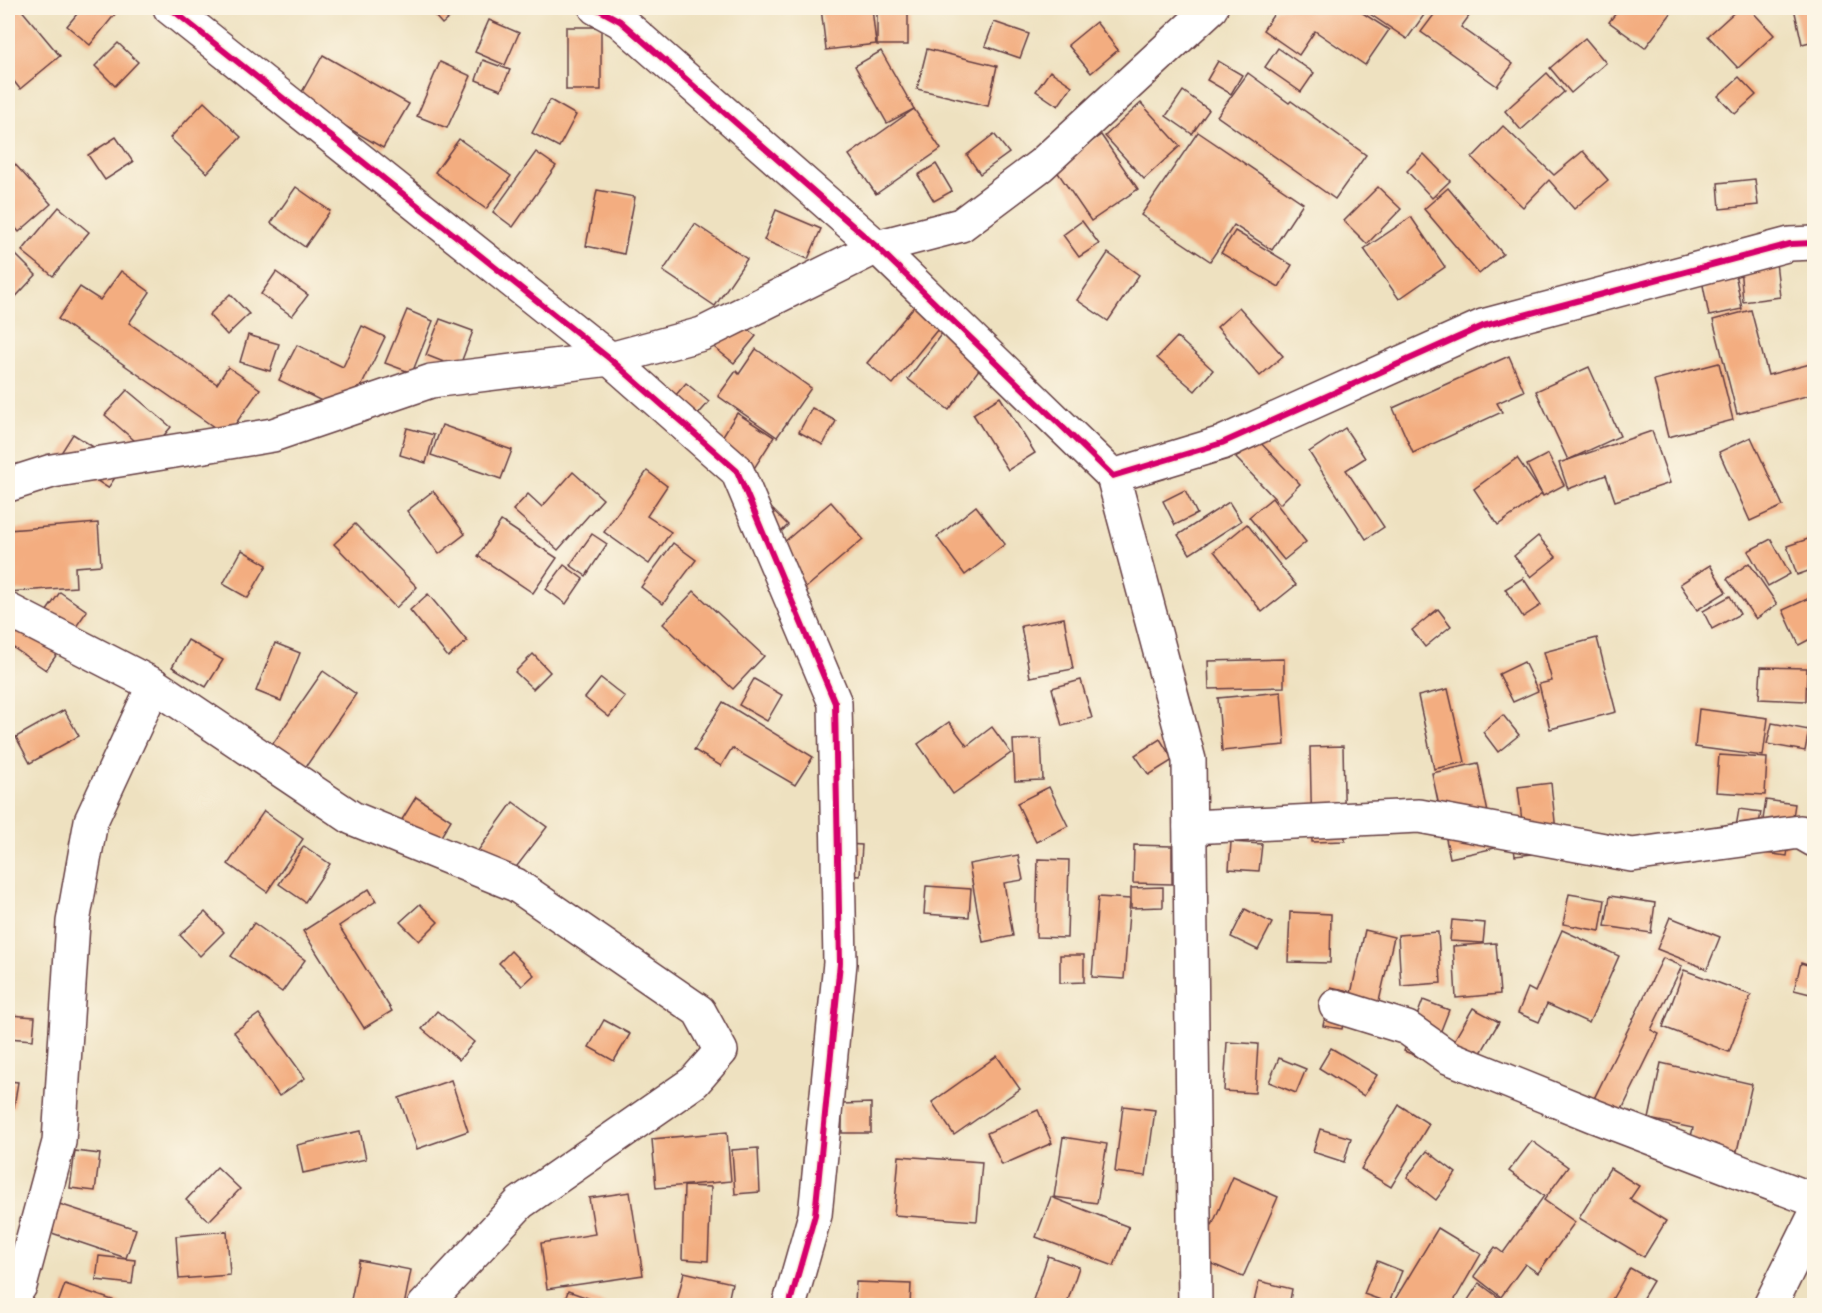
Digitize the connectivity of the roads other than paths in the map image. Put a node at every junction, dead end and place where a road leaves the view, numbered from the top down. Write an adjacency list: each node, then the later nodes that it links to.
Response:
1 (170, 8): 6 (street)
2 (596, 8): 5 (street)
3 (1211, 8): 5 (street)
4 (1815, 243): 7 (street)
5 (877, 247): 6 (street); 7 (street)
6 (610, 359): 8 (street); 18 (street)
7 (1113, 476): 11 (street)
8 (8, 485)
9 (8, 610): 10 (street)
10 (154, 685): 16 (street); 17 (street)
11 (1190, 827): 12 (street); 19 (street)
12 (1815, 840)
13 (1336, 1006): 14 (street)
14 (1815, 1200)
15 (1815, 1217): 20 (street)
16 (8, 1302)
17 (424, 1305)
18 (789, 1305)
19 (1195, 1305)
20 (1770, 1305)

